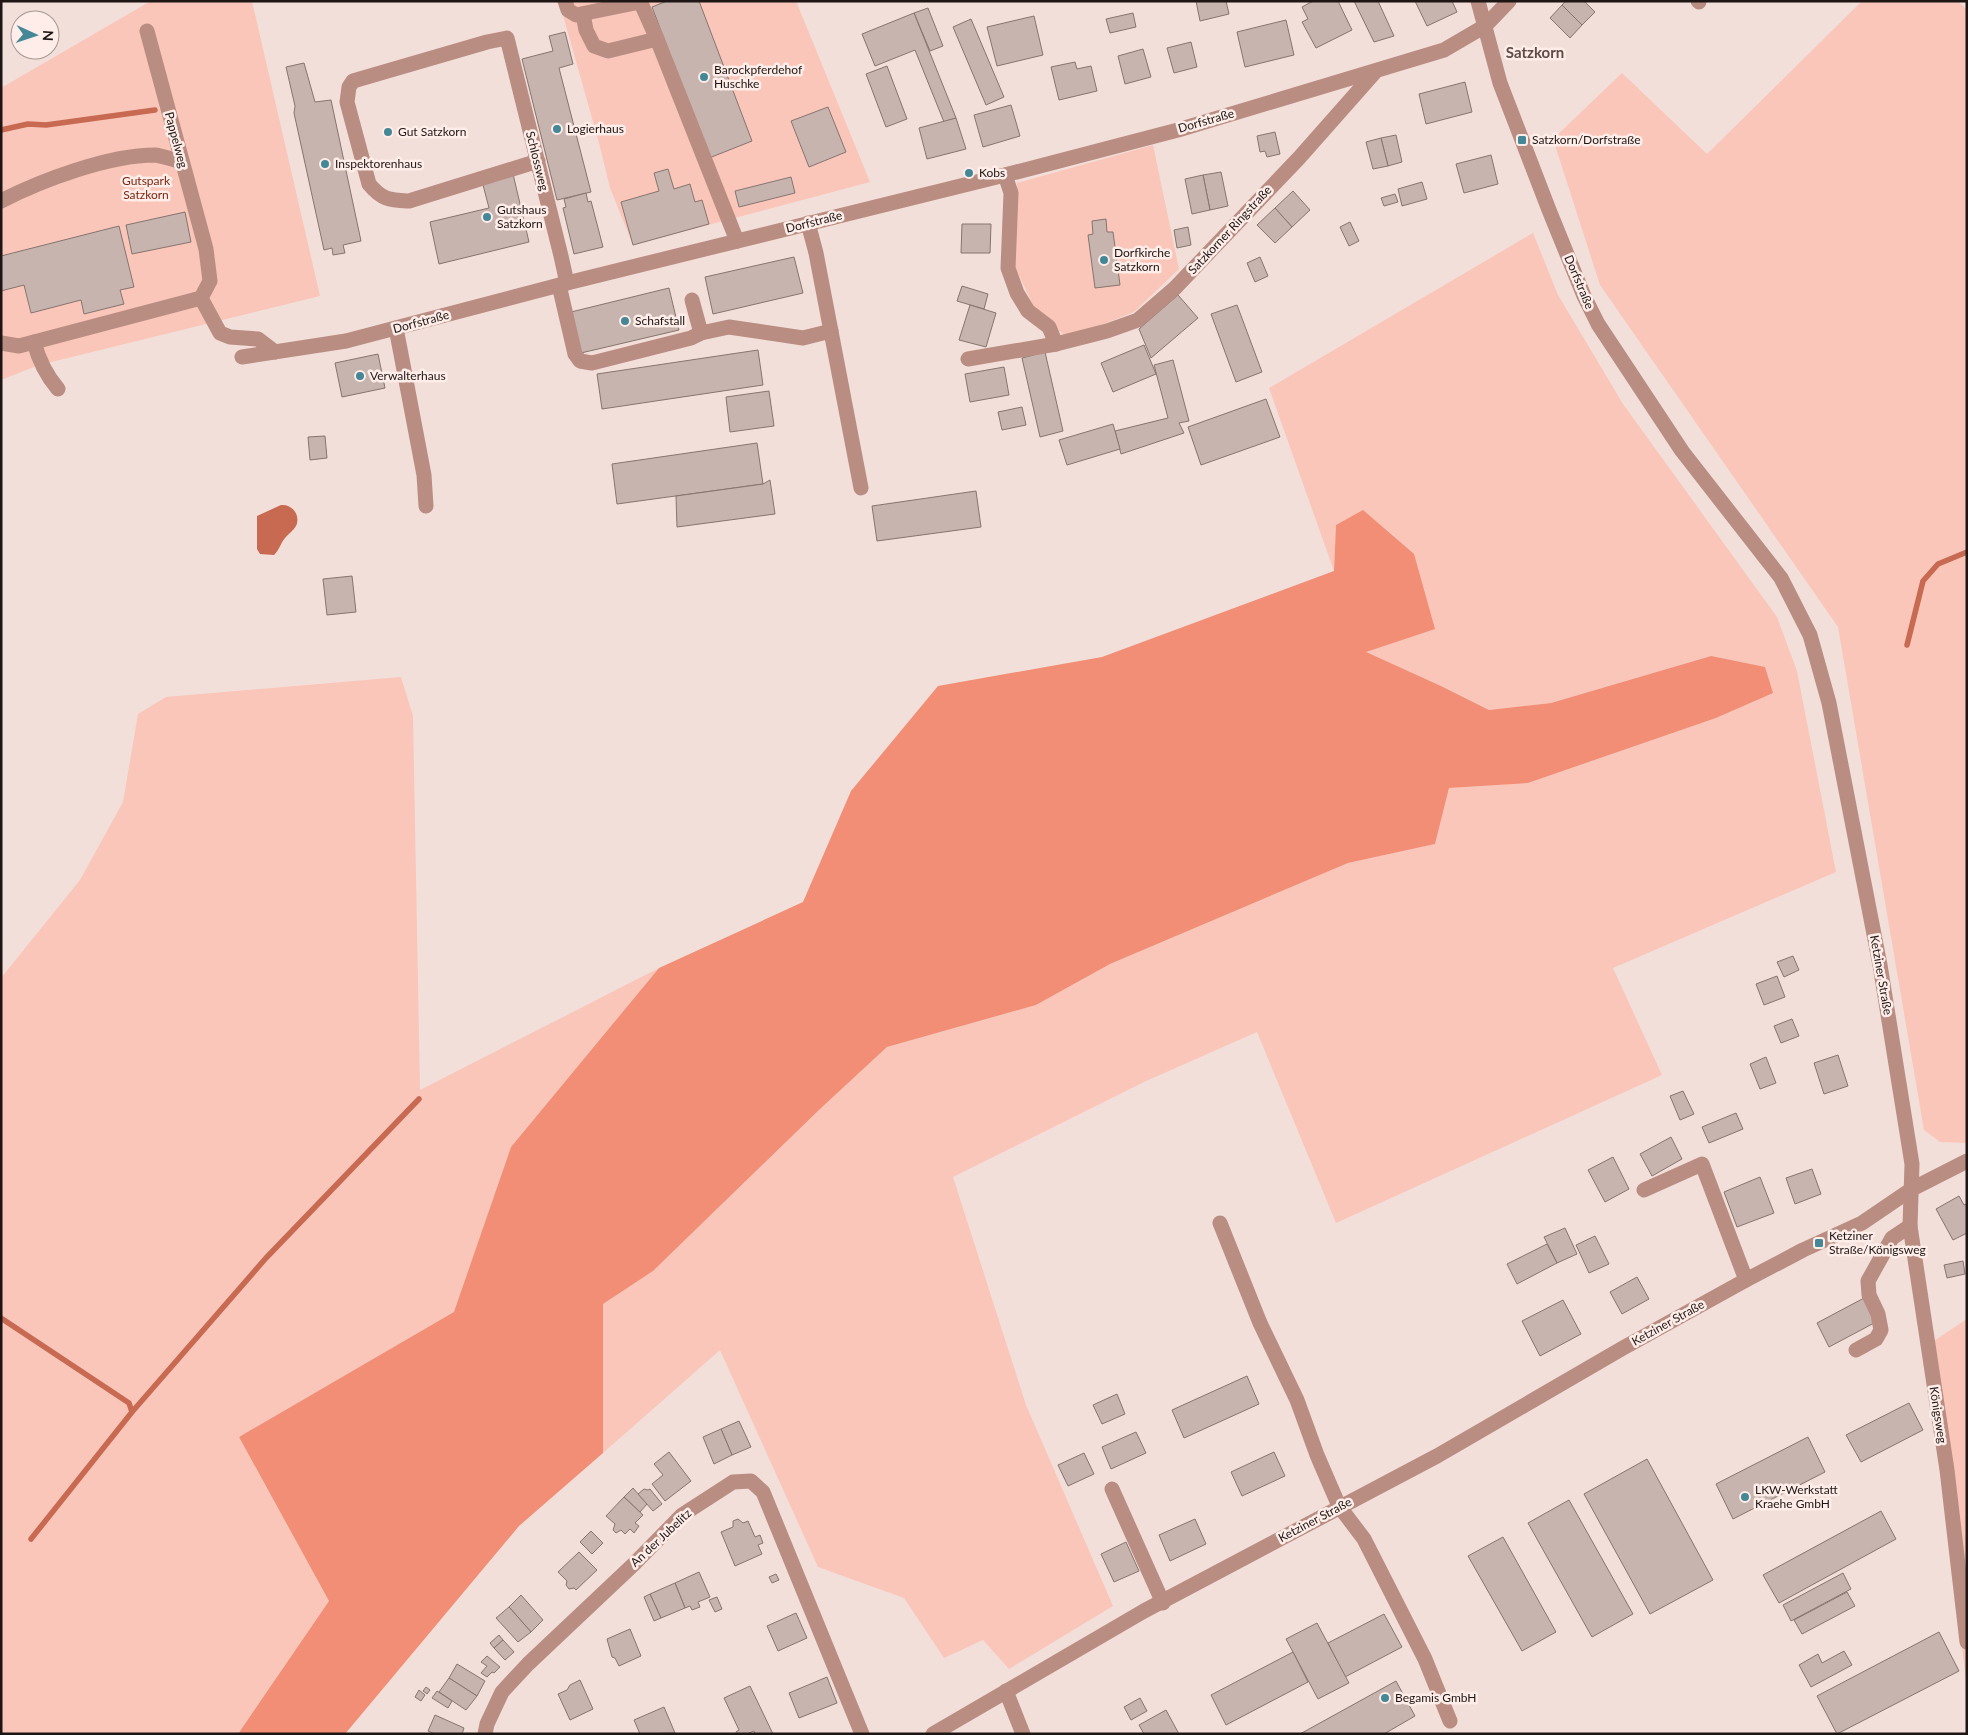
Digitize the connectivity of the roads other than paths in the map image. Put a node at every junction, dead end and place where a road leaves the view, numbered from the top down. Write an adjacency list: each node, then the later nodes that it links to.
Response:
1 (566, 1): 5 (street)
2 (1478, 1): 6 (street)
3 (1509, 1): 6 (street)
4 (640, 2): 5 (street); 8 (street)
5 (583, 14): 8 (street)
6 (1485, 26): 9 (street, Dorfstraße); 31 (street, Dorfstraße)
7 (147, 31): 11 (street, Pappelweg)
8 (657, 40): 15 (street)
9 (1375, 72): 12 (street, Dorfstraße); 24 (street, Satzkorner Ringstraße)
10 (538, 161): 10 (street, Schlossweg); 16 (street, Schlossweg)
11 (182, 162): 13 (street); 17 (street, Pappelweg)
12 (1005, 175): 14 (street, Dorfstraße); 24 (street)
13 (1, 201)
14 (808, 223): 15 (street, Dorfstraße); 20 (street)
15 (737, 241): 16 (street, Dorfstraße)
16 (563, 284): 19 (street, Dorfstraße); 21 (street, Schlossweg)
17 (201, 298): 22 (street); 25 (street)
18 (692, 300): 21 (street)
19 (396, 328): 25 (street, Dorfstraße); 30 (street)
20 (831, 330): 21 (street); 29 (street)
21 (701, 333)
22 (34, 342): 23 (street); 28 (street)
23 (1, 343)
24 (1056, 344): 27 (street, Satzkorner Ringstraße)
25 (275, 352): 26 (street, Dorfstraße)
26 (242, 357)
27 (968, 359)
28 (58, 389)
29 (861, 488)
30 (426, 506)
31 (1810, 635): 33 (street, Ketziner Straße)
32 (1967, 1161): 33 (street)
33 (1912, 1189): 36 (street, Königsweg); 37 (street, Ketziner Straße)
34 (1644, 1190): 37 (street)
35 (1220, 1223): 40 (street)
36 (1910, 1226): 38 (street); 42 (street, Königsweg)
37 (1746, 1280): 40 (street, Ketziner Straße)
38 (1856, 1350)
39 (1112, 1489): 41 (street)
40 (1339, 1506): 41 (street, Ketziner Straße); 44 (street)
41 (1163, 1602): 43 (street, Ketziner Straße)
42 (1967, 1642)
43 (1006, 1691): 47 (street, Ketziner Straße); 48 (street)
44 (1450, 1721)
45 (485, 1734): 46 (street, An der Jubelitz)
46 (862, 1734)
47 (933, 1734)
48 (1023, 1734)

